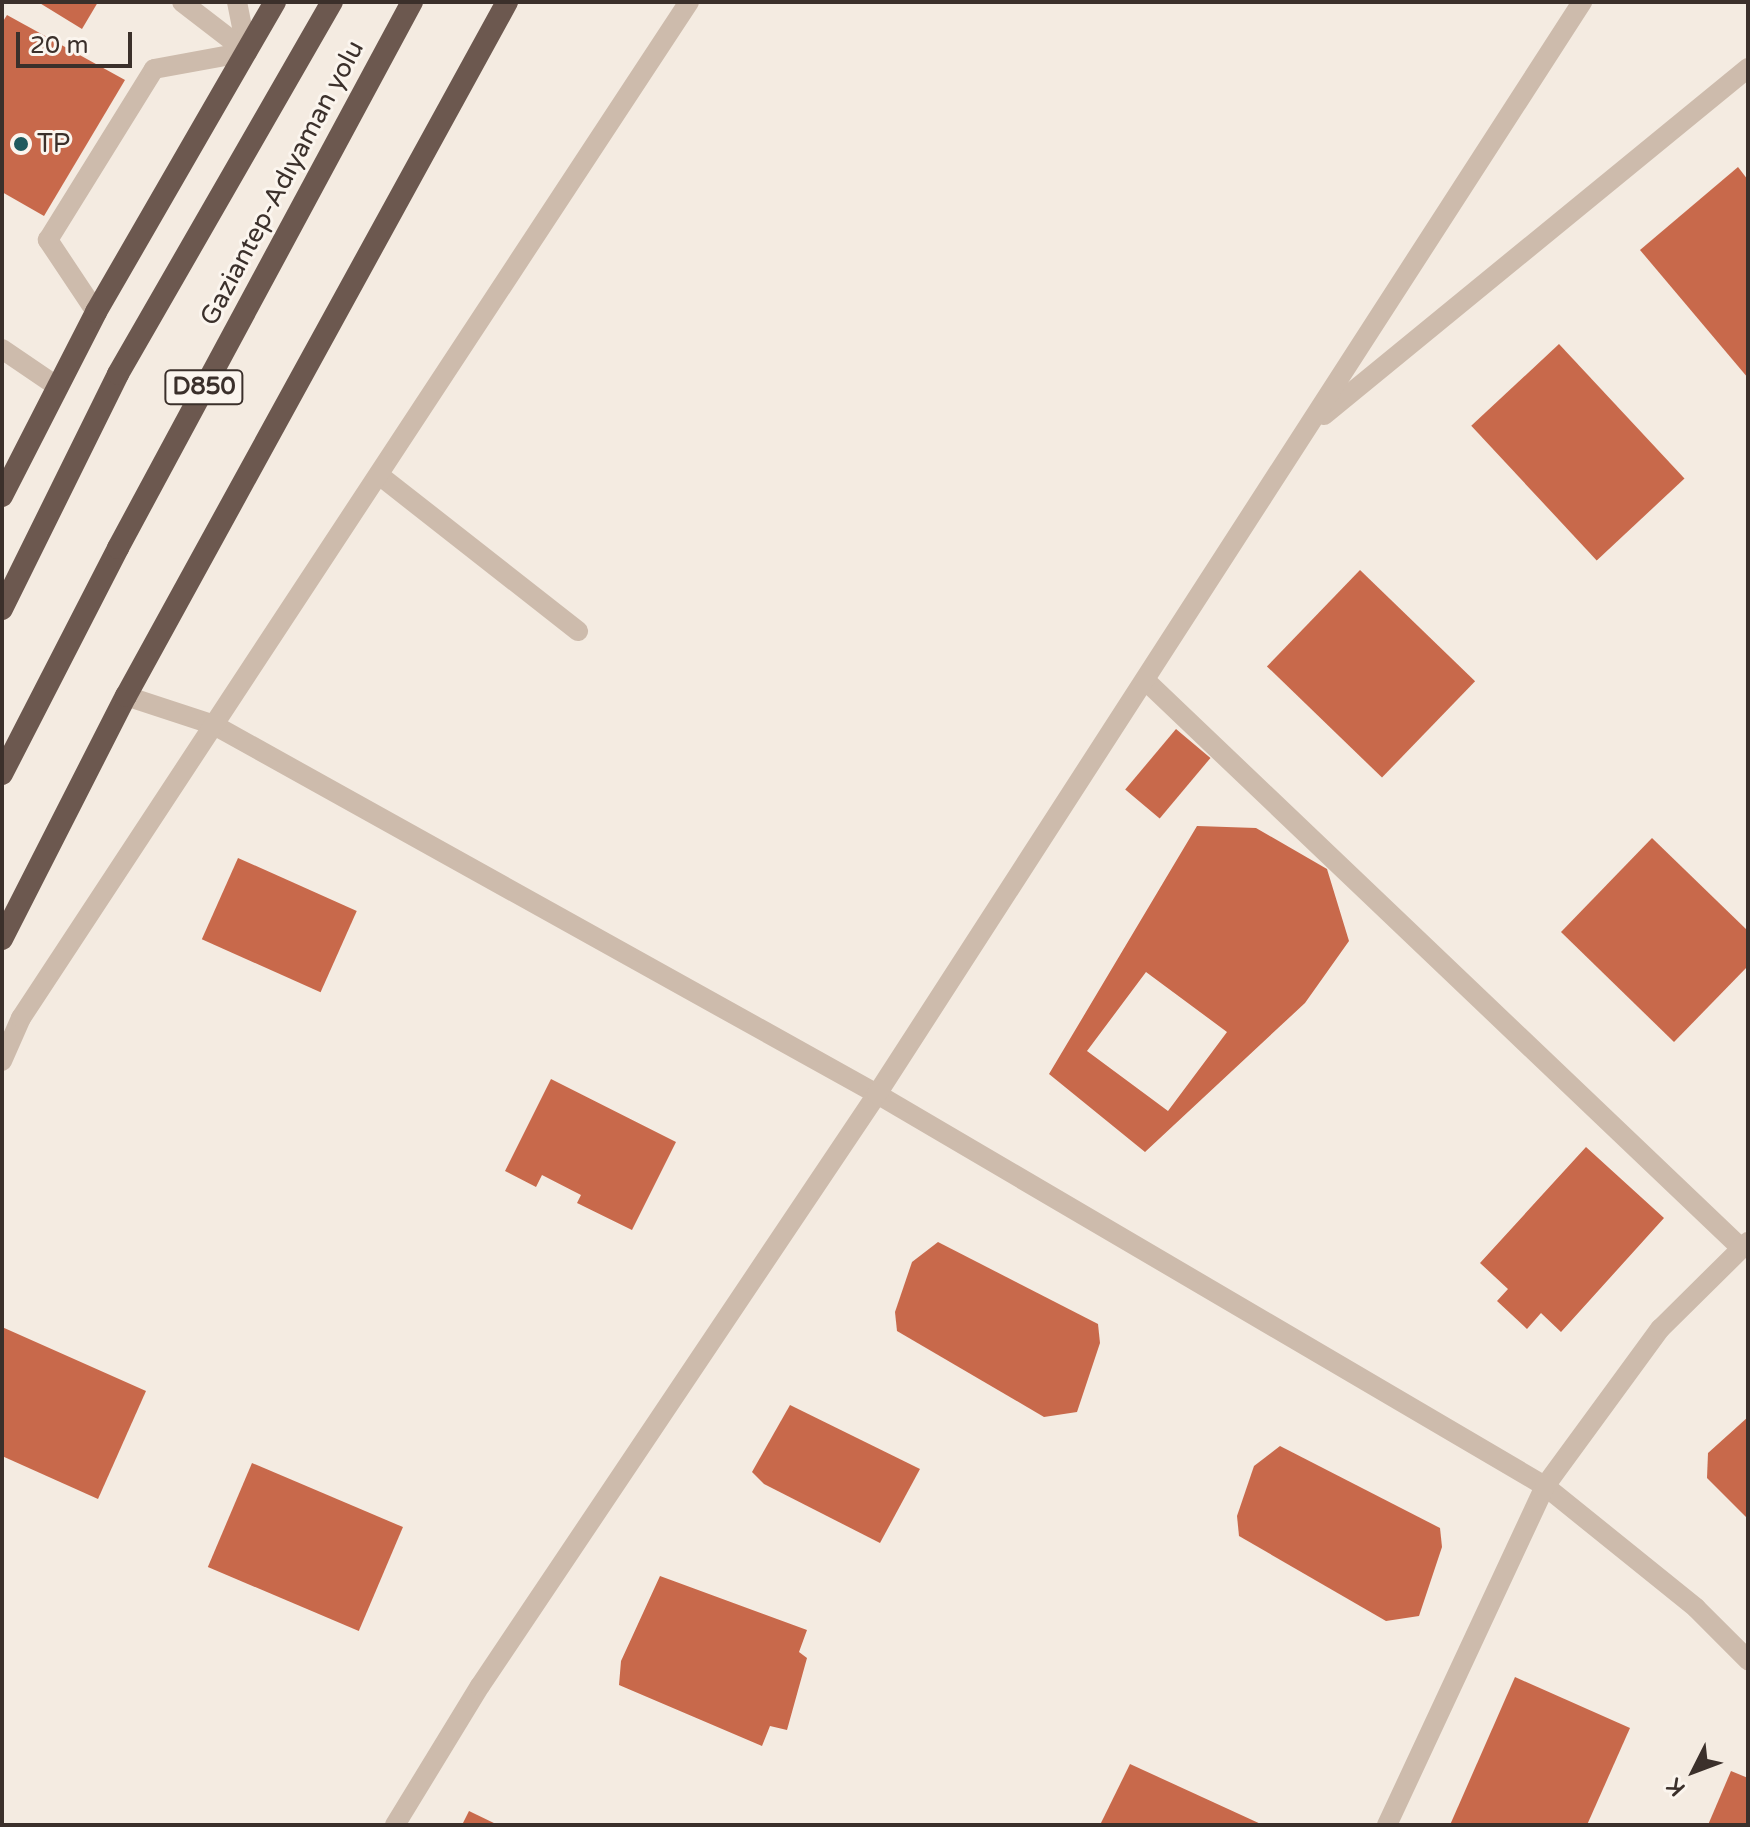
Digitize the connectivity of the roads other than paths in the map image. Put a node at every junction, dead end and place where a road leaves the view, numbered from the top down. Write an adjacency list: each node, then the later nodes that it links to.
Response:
1 (182, 2): 9 (street)
2 (237, 2): 9 (street)
3 (275, 2): 9 (highway)
4 (332, 2): 17 (highway, Gaziantep-Adıyaman yolu / D850)
5 (412, 2): 22 (highway, Gaziantep-Adıyaman yolu / D850)
6 (507, 2): 20 (highway)
7 (689, 2): 15 (street)
8 (1582, 2): 14 (street)
9 (247, 52): 11 (highway); 11 (street)
10 (1748, 68): 14 (street)
11 (96, 312): 13 (highway)
12 (2, 349): 13 (street)
13 (58, 387): 16 (highway)
14 (1310, 426): 19 (street)
15 (379, 475): 18 (street); 21 (street)
16 (2, 496)
17 (2, 609)
18 (578, 631)
19 (1145, 680): 25 (street); 26 (street)
20 (126, 696): 21 (street); 23 (highway)
21 (214, 725): 24 (street); 25 (street)
22 (2, 774)
23 (2, 939)
24 (2, 1061)
25 (877, 1094): 27 (street); 29 (street)
26 (1745, 1245): 27 (street)
27 (1545, 1486): 28 (street); 30 (street)
28 (1748, 1660)
29 (395, 1825)
30 (1387, 1825)

